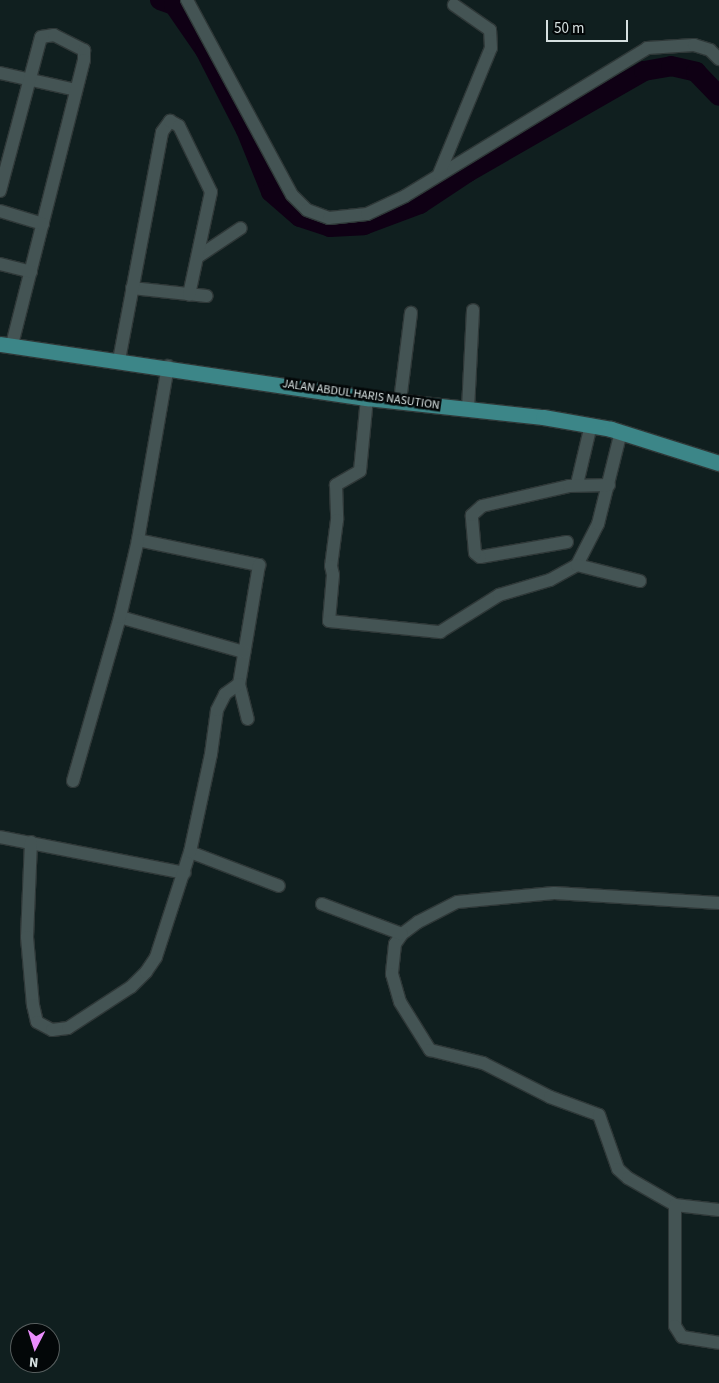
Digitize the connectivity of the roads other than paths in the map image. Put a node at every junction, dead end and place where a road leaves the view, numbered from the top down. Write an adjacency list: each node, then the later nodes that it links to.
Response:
1 (187, 0): 7 (street)
2 (454, 5): 7 (street)
3 (719, 59): 7 (street)
4 (0, 73): 5 (street)
5 (28, 80): 6 (street); 6 (street); 8 (street)
6 (76, 90): 10 (street)
7 (439, 174)
8 (0, 191)
9 (0, 211): 10 (street)
10 (43, 224): 14 (street)
11 (241, 228): 12 (street)
12 (199, 256): 15 (street); 16 (street)
13 (0, 264): 14 (street)
14 (31, 272): 20 (street)
15 (132, 288): 16 (street); 21 (street)
16 (189, 294): 17 (street)
17 (207, 296)
18 (473, 310): 25 (street)
19 (411, 313): 24 (street)
20 (6, 344): 21 (main road, JALAN ABDUL HARIS NASUTION)
21 (119, 360): 22 (main road, JALAN ABDUL HARIS NASUTION)
22 (168, 366): 23 (main road, JALAN ABDUL HARIS NASUTION); 31 (street)
23 (367, 398): 24 (main road, JALAN ABDUL HARIS NASUTION); 33 (street)
24 (400, 402): 25 (main road, JALAN ABDUL HARIS NASUTION)
25 (468, 409): 26 (main road, JALAN ABDUL HARIS NASUTION)
26 (591, 426): 27 (main road, JALAN ABDUL HARIS NASUTION); 29 (street)
27 (621, 432): 28 (main road, JALAN ABDUL HARIS NASUTION); 30 (street)
28 (719, 463)
29 (577, 484): 30 (street); 32 (street)
30 (609, 485): 33 (street)
31 (138, 540): 35 (street); 36 (street)
32 (566, 542)
33 (577, 565): 34 (street)
34 (640, 581)
35 (120, 617): 36 (street); 39 (street)
36 (244, 652): 37 (street)
37 (238, 684): 38 (street); 42 (street)
38 (248, 718)
39 (73, 781)
40 (0, 837): 41 (street)
41 (31, 842): 43 (street); 43 (street)
42 (190, 852): 43 (street); 44 (street)
43 (185, 872)
44 (279, 886)
45 (719, 903): 47 (street)
46 (322, 904): 47 (street)
47 (402, 934): 48 (street)
48 (675, 1205): 49 (street); 50 (street)
49 (719, 1210)
50 (719, 1343)

